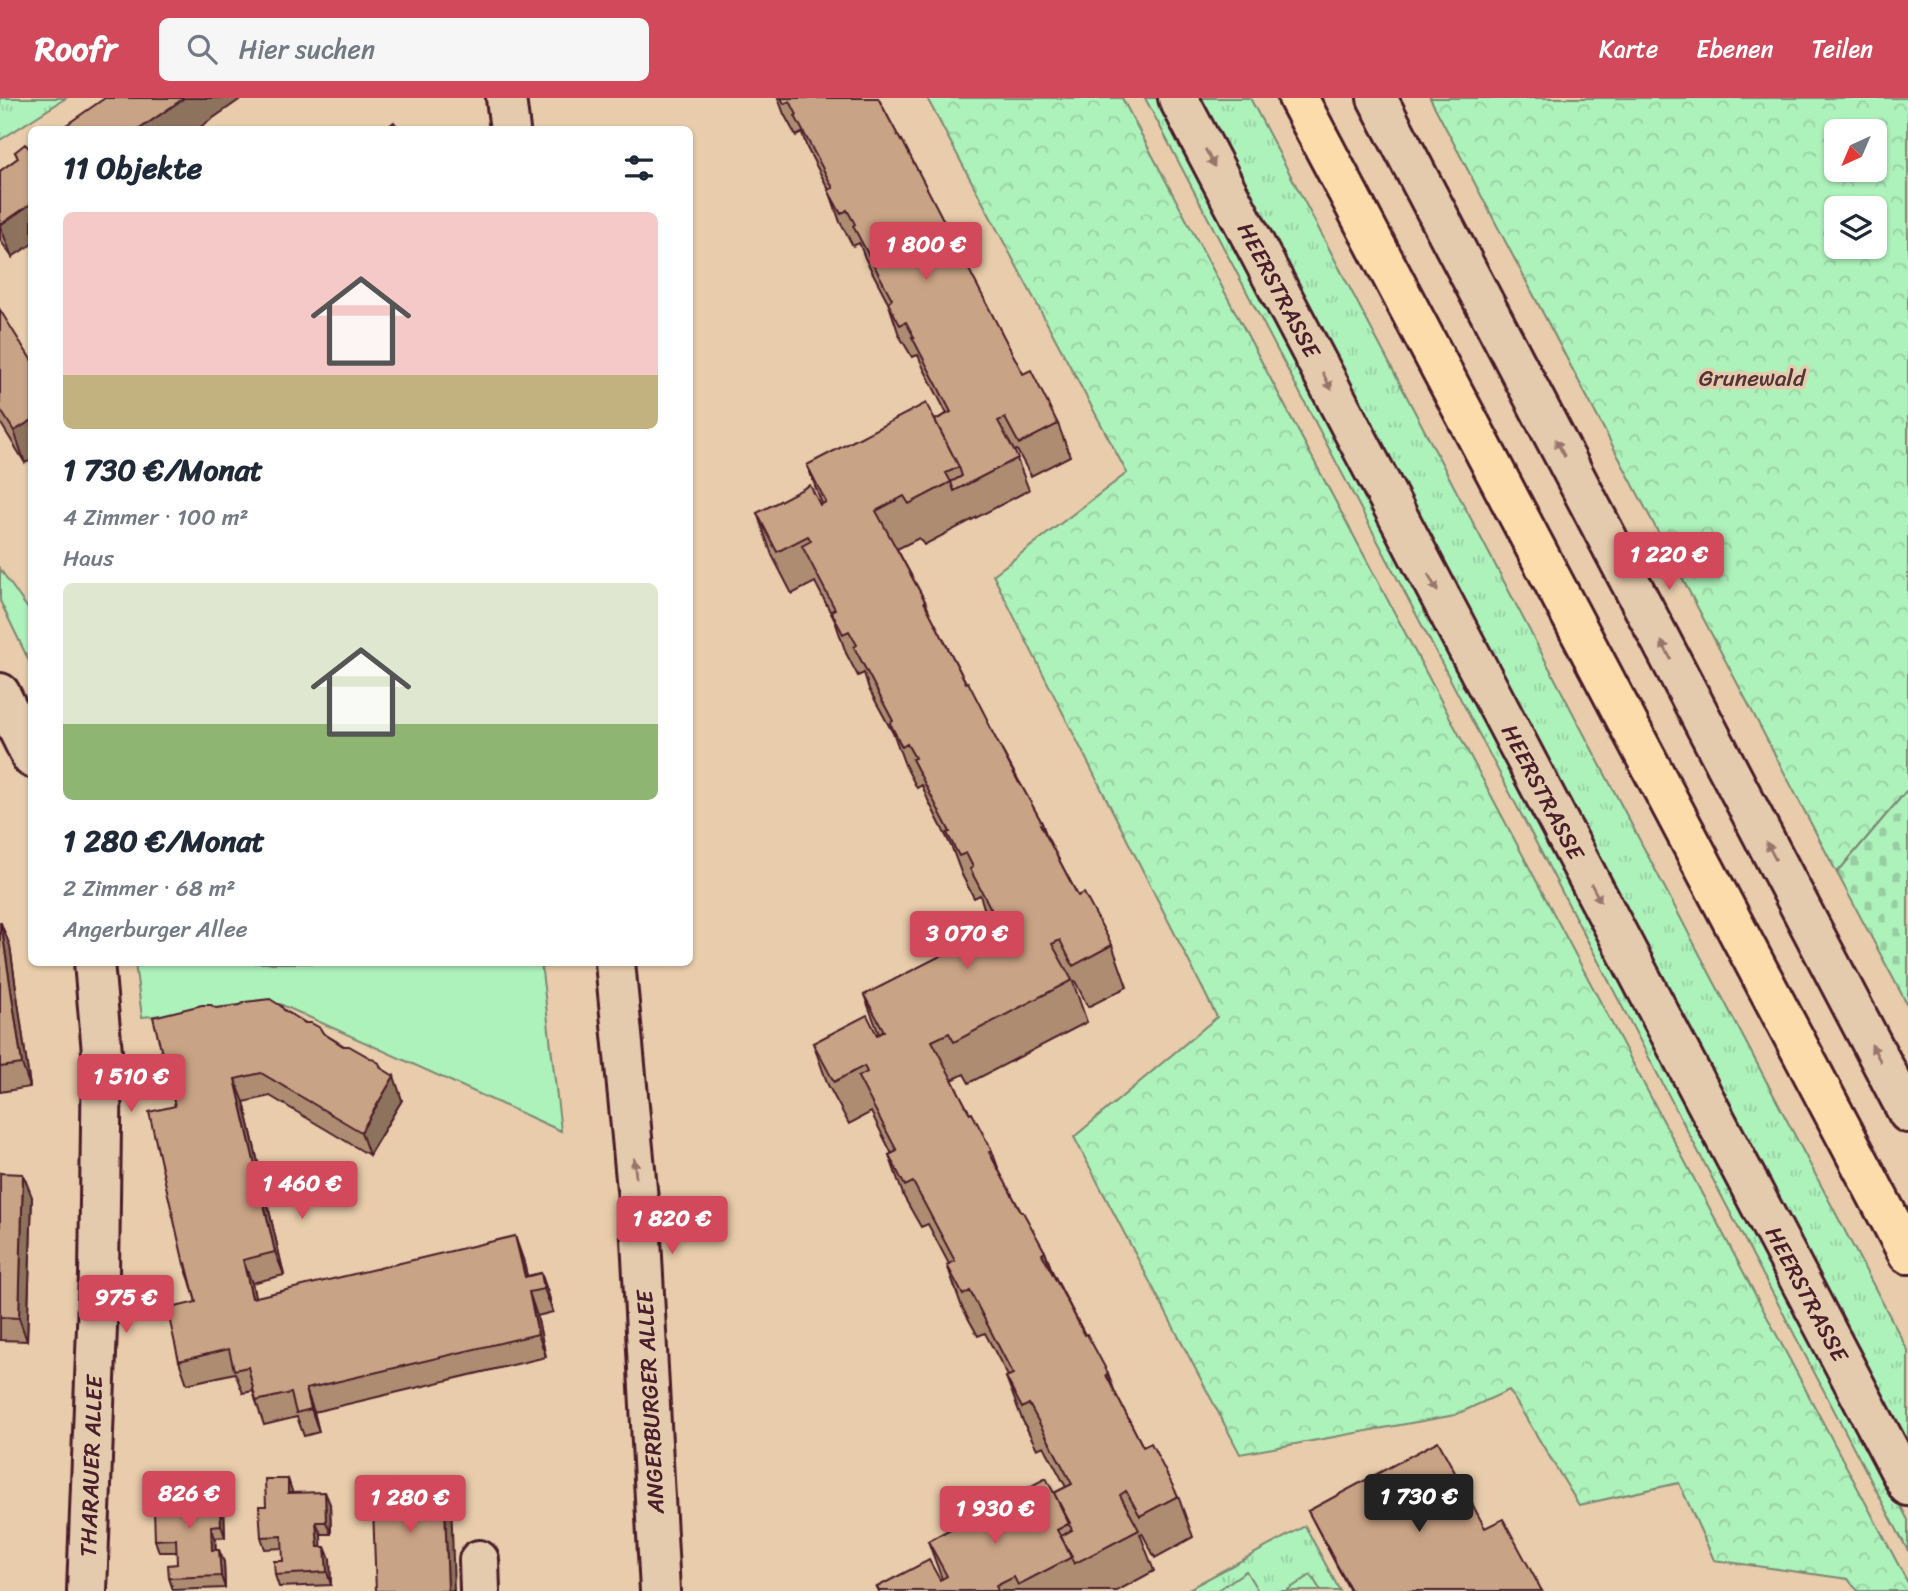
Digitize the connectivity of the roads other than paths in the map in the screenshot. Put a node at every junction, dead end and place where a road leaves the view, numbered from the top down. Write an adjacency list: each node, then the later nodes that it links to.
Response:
1 (506, 98): 5 (street)
2 (1178, 98): 12 (street, HEERSTRASSE, one-way to 12)
3 (1298, 98): 11 (main road)
4 (1377, 98): 10 (street, one-way to 4)
5 (510, 126)
6 (0, 692): 7 (street)
7 (28, 750)
8 (94, 966): 13 (street, THARAUER ALLEE)
9 (615, 966): 14 (street, ANGERBURGER ALLEE, one-way to 9)
10 (1908, 1113)
11 (1908, 1254)
12 (1908, 1486)
13 (87, 1591)
14 (660, 1591)

